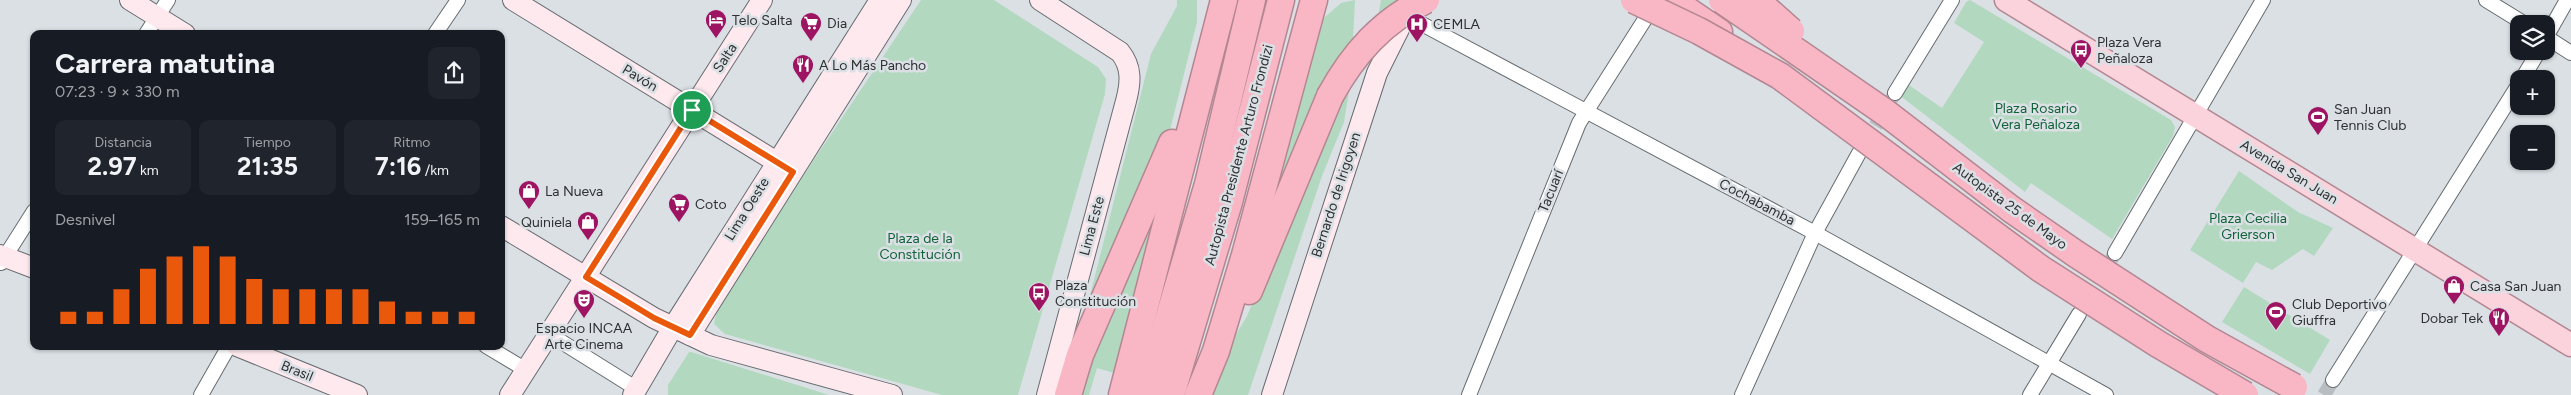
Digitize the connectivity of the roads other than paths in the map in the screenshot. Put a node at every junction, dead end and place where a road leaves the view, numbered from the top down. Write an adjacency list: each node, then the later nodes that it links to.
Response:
1 (130, 0): 24 (main road)
2 (458, 0): 30 (street)
3 (513, 0): 36 (main road, Pavón)
4 (762, 0): 36 (main road, Salta)
5 (880, 0): 41 (main road, Lima Oeste)
6 (901, 0): 41 (main road, Lima Oeste)
7 (1040, 0): 22 (main road)
8 (1252, 0): 62 (highway, Autopista Presidente Arturo Frondizi)
9 (1281, 0): 62 (highway, Autopista Presidente Arturo Frondizi)
10 (1314, 0): 57 (highway)
11 (1426, 0): 57 (highway, bridge)
12 (1634, 0): 33 (highway, bridge)
13 (1657, 0): 37 (street, Tacuarí)
14 (1672, 0): 33 (highway, bridge)
15 (1722, 0): 35 (highway, Autopista 25 de Mayo, bridge)
16 (1756, 0): 35 (highway, bridge)
17 (1952, 0): 35 (street)
18 (2006, 0): 38 (main road, Avenida San Juan)
19 (2263, 0): 38 (street)
20 (2486, 0): 26 (street)
21 (2567, 0): 27 (street)
22 (1062, 6): 69 (main road, Lima Este)
23 (1409, 7): 37 (street, Cochabamba); 74 (main road, Bernardo de Irigoyen)
24 (162, 8): 28 (street); 29 (main road)
25 (1214, 8): 39 (highway); 58 (highway)
26 (2510, 15)
27 (2555, 21)
28 (148, 30)
29 (181, 30)
30 (438, 30)
31 (2555, 43): 32 (street)
32 (2571, 53)
33 (1780, 76): 79 (highway, bridge)
34 (2510, 98): 45 (street)
35 (1890, 103): 80 (highway, Autopista 25 de Mayo, bridge)
36 (692, 110): 41 (main road, Pavón); 49 (main road, Salta)
37 (1585, 110): 44 (street, Cochabamba); 75 (street, Tacuarí)
38 (2195, 115): 45 (main road, Avenida San Juan); 46 (street)
39 (1181, 119): 58 (highway); 70 (highway)
40 (1859, 153): 44 (street)
41 (785, 167): 51 (main road, Lima Oeste)
42 (30, 217): 47 (street)
43 (505, 228): 49 (main road)
44 (1815, 233): 59 (street, Cochabamba); 76 (street)
45 (2416, 248): 53 (main road, Avenida San Juan); 61 (street)
46 (2114, 253)
47 (2, 259): 48 (main road)
48 (30, 267)
49 (586, 277): 51 (main road); 52 (main road, Salta)
50 (2079, 314): 59 (street)
51 (681, 331): 63 (main road, Lima Oeste); 68 (main road)
52 (549, 334): 60 (main road, Salta); 63 (street)
53 (2571, 345)
54 (226, 350): 65 (street)
55 (247, 350): 66 (main road, Brasil)
56 (493, 350): 60 (street)
57 (1216, 351): 64 (highway)
58 (1129, 353): 71 (highway); 72 (highway)
59 (2049, 364): 77 (street); 78 (street, Cochabamba)
60 (526, 370): 67 (main road, Salta)
61 (2333, 380)
62 (1167, 382): 73 (highway, Autopista Presidente Arturo Frondizi)
63 (635, 392)
64 (1199, 394)
65 (201, 395)
66 (357, 395)
67 (510, 395)
68 (892, 395)
69 (1047, 395)
70 (1068, 395)
71 (1114, 395)
72 (1122, 395)
73 (1146, 395)
74 (1272, 395)
75 (1469, 395)
76 (1742, 395)
77 (2030, 395)
78 (2106, 395)
79 (2245, 395)
80 (2309, 395)

